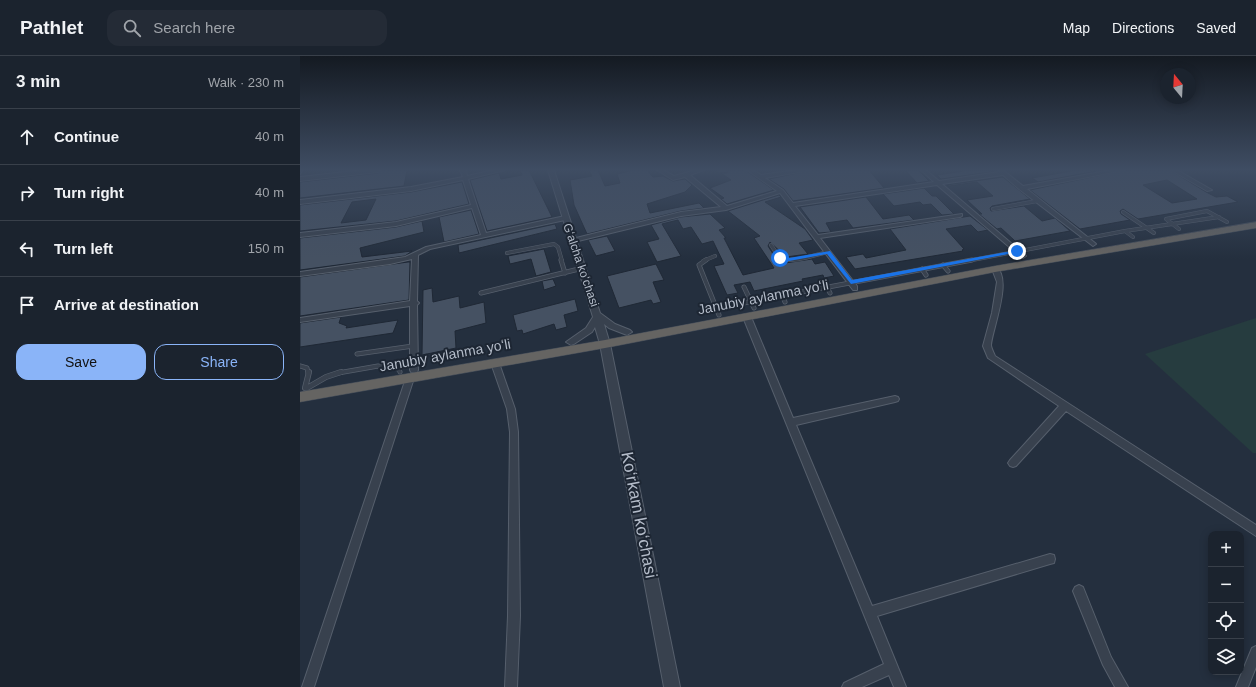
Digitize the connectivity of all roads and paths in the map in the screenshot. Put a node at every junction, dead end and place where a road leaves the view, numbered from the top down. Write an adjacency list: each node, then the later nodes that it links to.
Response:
1 (322, 199): 10 (street)
2 (473, 199): 12 (street)
3 (560, 199): 17 (street, Gʻalcha koʻchasi)
4 (716, 199): 13 (street)
5 (754, 199): 13 (street)
6 (787, 199): 11 (street)
7 (828, 199): 11 (street)
8 (957, 199): 32 (street)
9 (1037, 201): 14 (lane); 27 (street)
10 (300, 202)
11 (791, 205): 25 (street)
12 (475, 206): 23 (street); 24 (street)
13 (726, 208): 26 (street)
14 (993, 209)
15 (1123, 212): 22 (lane)
16 (960, 215): 25 (street)
17 (565, 218): 24 (street); 26 (street, Gʻalcha koʻchasi)
18 (1256, 218): 19 (highway, Janubiy aylanma yoʻli)
19 (1223, 219): 21 (highway, Janubiy aylanma yoʻli); 21 (lane)
20 (1256, 224): 35 (highway, Janubiy aylanma yoʻli)
21 (1175, 227): 22 (highway, Janubiy aylanma yoʻli)
22 (1150, 231): 27 (highway, Janubiy aylanma yoʻli)
23 (300, 235)
24 (484, 236): 31 (street)
25 (816, 237): 29 (street)
26 (574, 240): 34 (street, Gʻalcha koʻchasi)
27 (1090, 241): 32 (highway, Janubiy aylanma yoʻli)
28 (771, 245): 29 (lane)
29 (828, 252): 38 (street)
30 (507, 253): 36 (lane)
31 (415, 254): 37 (street); 41 (street)
32 (1020, 254): 38 (highway, Janubiy aylanma yoʻli)
33 (714, 256): 43 (lane)
34 (583, 268): 36 (lane); 44 (street, Gʻalcha koʻchasi)
35 (995, 269): 42 (highway, Janubiy aylanma yoʻli); 56 (street)
36 (565, 273): 40 (lane)
37 (300, 274)
38 (853, 285): 42 (highway, Janubiy aylanma yoʻli)
39 (744, 286): 42 (lane)
40 (481, 293)
41 (414, 303): 45 (street); 49 (street)
42 (751, 309): 43 (highway, Janubiy aylanma yoʻli); 47 (highway, Janubiy aylanma yoʻli); 57 (street)
43 (718, 311): 46 (highway, Janubiy aylanma yoʻli)
44 (598, 315): 46 (street); 47 (street, Gʻalcha koʻchasi); 48 (street)
45 (300, 320)
46 (628, 332): 47 (highway, Janubiy aylanma yoʻli)
47 (604, 340): 48 (highway, Janubiy aylanma yoʻli); 51 (highway, Janubiy aylanma yoʻli); 67 (street, Ko‘rkam ko‘chasi)
48 (571, 342): 53 (highway, Janubiy aylanma yoʻli)
49 (413, 346): 50 (lane); 53 (street)
50 (357, 354)
51 (495, 363): 53 (highway, Janubiy aylanma yoʻli); 66 (street)
52 (300, 366): 54 (lane)
53 (408, 373): 54 (highway, Janubiy aylanma yoʻli); 65 (street)
54 (303, 390)
55 (895, 399): 57 (street)
56 (1065, 406): 58 (street); 59 (street)
57 (792, 422): 62 (street)
58 (1013, 463)
59 (1256, 531)
60 (1050, 559): 62 (street)
61 (1079, 591): 70 (street)
62 (869, 613): 64 (street)
63 (1256, 652): 71 (street)
64 (892, 667): 68 (street); 69 (street)
65 (308, 687)
66 (510, 687)
67 (672, 687)
68 (848, 687)
69 (900, 687)
70 (1122, 687)
71 (1242, 687)

